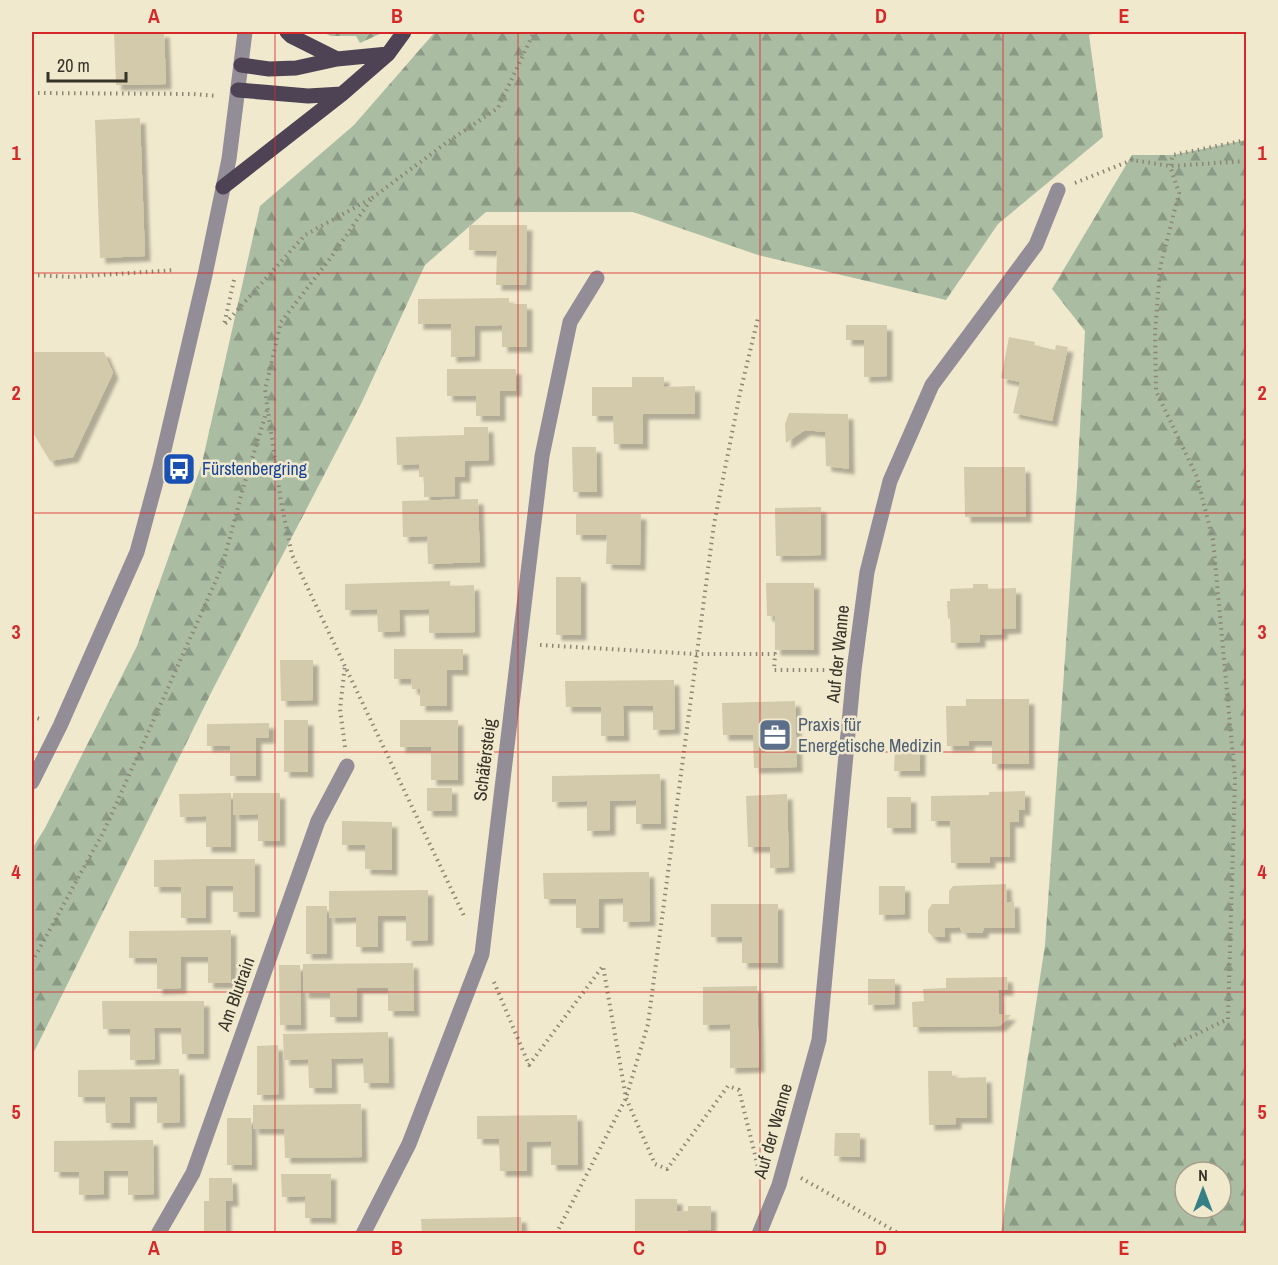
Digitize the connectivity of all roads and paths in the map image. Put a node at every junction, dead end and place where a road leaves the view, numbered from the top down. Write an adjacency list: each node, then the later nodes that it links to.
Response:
1 (245, 32): 7 (street)
2 (288, 32): 6 (main road)
3 (404, 32): 5 (main road)
4 (534, 32): 16 (path)
5 (388, 54): 6 (main road); 10 (main road)
6 (337, 59): 7 (main road)
7 (241, 65): 9 (street)
8 (32, 93): 9 (path)
9 (238, 94): 10 (main road); 14 (street)
10 (342, 94): 14 (main road)
11 (1246, 140): 13 (path)
12 (1246, 161): 13 (path)
13 (1170, 166): 15 (path); 32 (path)
14 (223, 187): 28 (street)
15 (1058, 190): 26 (street, Auf der Wanne)
16 (372, 198): 20 (path); 22 (path)
17 (175, 270): 18 (path)
18 (32, 275)
19 (597, 278): 23 (street, Schäfersteig)
20 (234, 280)
21 (758, 318): 24 (path)
22 (267, 407): 25 (path); 31 (path)
23 (518, 644): 24 (path); 30 (street, Schäfersteig)
24 (696, 654): 26 (path); 33 (path)
25 (345, 664): 27 (path); 29 (path)
26 (854, 670): 34 (street, Auf der Wanne)
27 (347, 766): 36 (street, Am Blutrain)
28 (32, 782)
29 (466, 922)
30 (482, 954): 33 (path); 37 (street, Schäfersteig)
31 (32, 962)
32 (1174, 1045)
33 (626, 1098): 35 (path); 38 (path)
34 (784, 1169): 35 (street, Auf der Wanne); 40 (path)
35 (780, 1185): 39 (street, Auf der Wanne)
36 (158, 1233)
37 (363, 1233)
38 (556, 1233)
39 (759, 1233)
40 (900, 1233)

